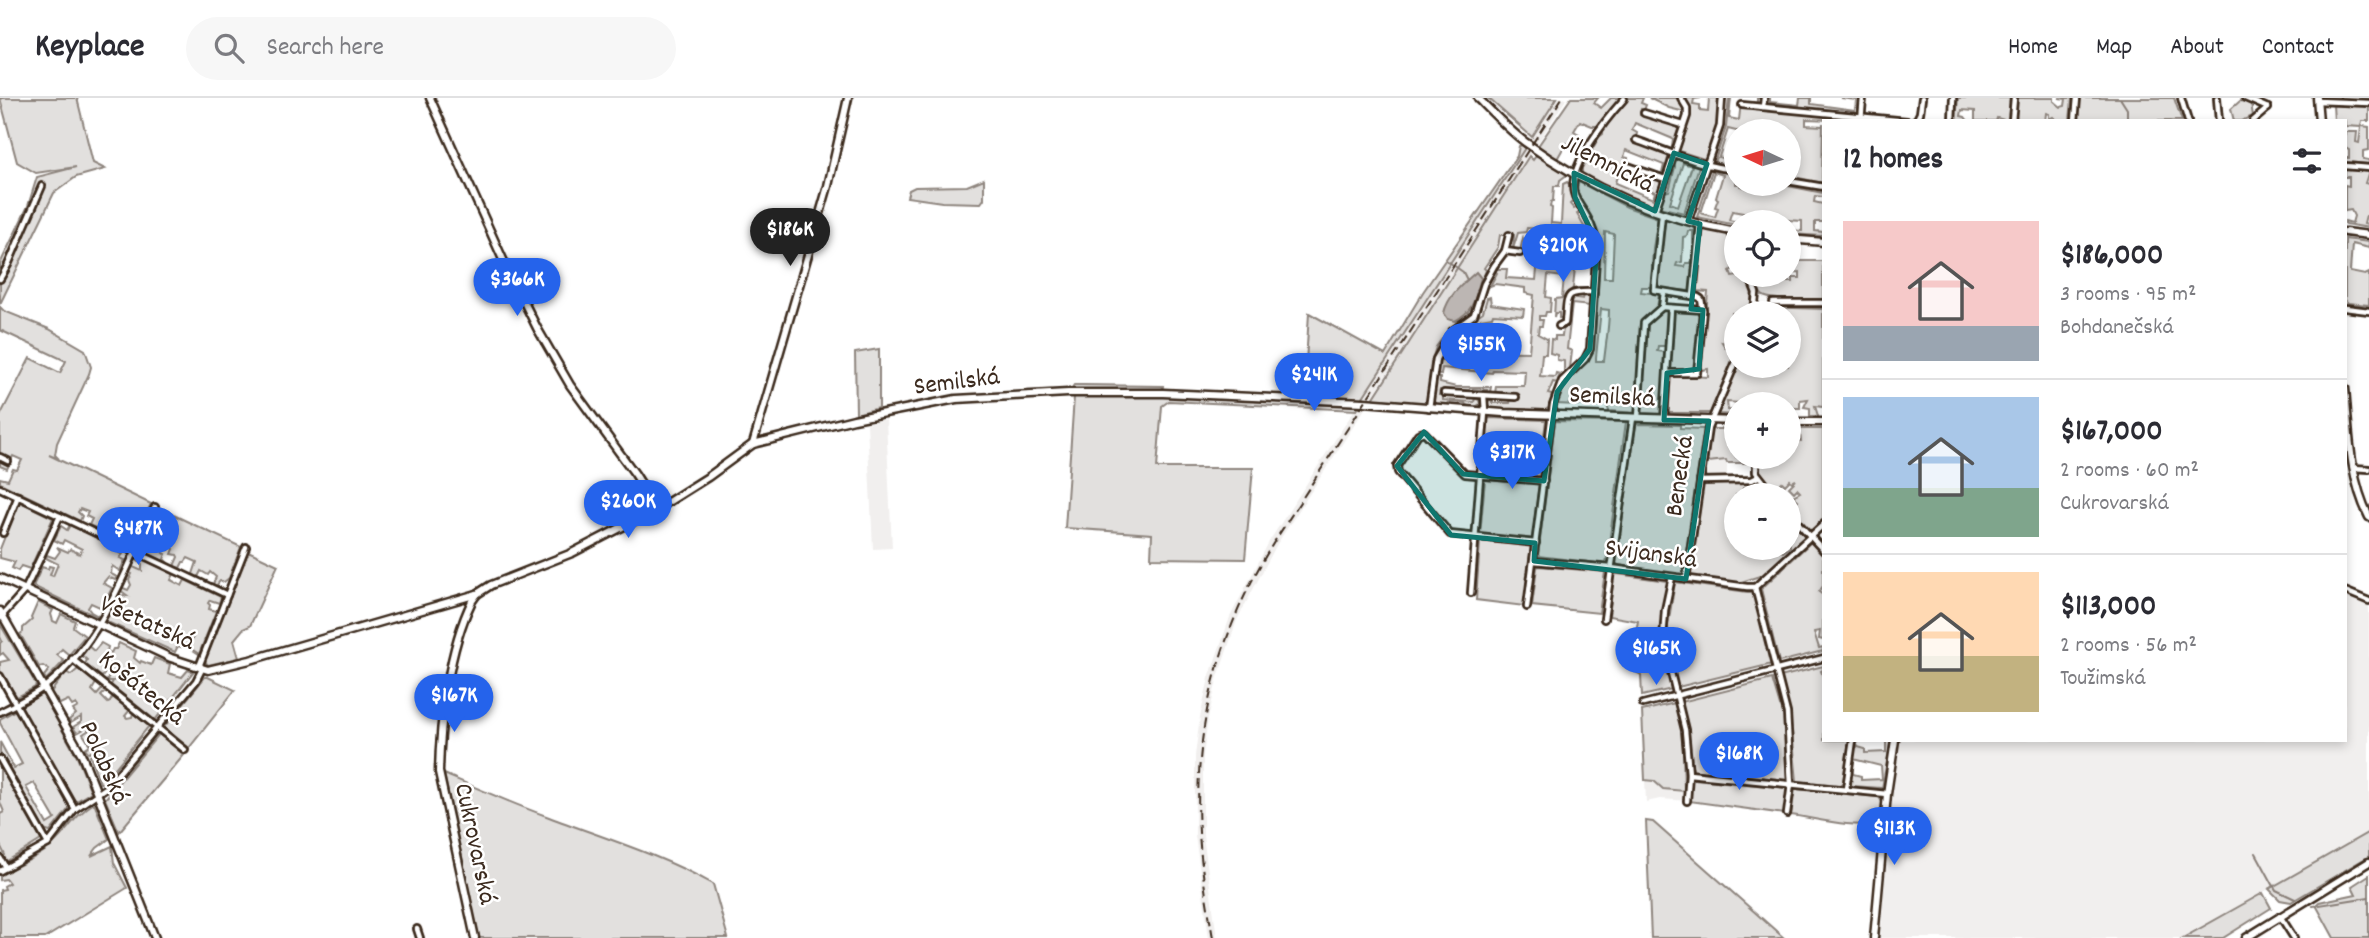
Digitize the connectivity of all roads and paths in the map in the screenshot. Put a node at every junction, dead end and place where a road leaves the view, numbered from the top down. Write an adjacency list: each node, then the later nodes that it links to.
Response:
1 (430, 98): 101 (street)
2 (848, 98): 87 (street)
3 (1478, 98): 40 (street, Jilemnická)
4 (1681, 98): 32 (street)
5 (1723, 98): 35 (street)
6 (1764, 98): 20 (street)
7 (1863, 98): 23 (street)
8 (1922, 98): 24 (street)
9 (1953, 98): 25 (street)
10 (2014, 98): 26 (street)
11 (2077, 98): 27 (street)
12 (2181, 98): 28 (street)
13 (2217, 98): 29 (street)
14 (2245, 98): 21 (street)
15 (2267, 98): 21 (street)
16 (1625, 99): 40 (street)
17 (2317, 99): 18 (street); 31 (street)
18 (2369, 103)
19 (1742, 105): 20 (street)
20 (1763, 107): 23 (street)
21 (2268, 108): 30 (street)
22 (1644, 113): 32 (street)
23 (1862, 119)
24 (1917, 119)
25 (1951, 119)
26 (2012, 119)
27 (2075, 119)
28 (2187, 119)
29 (2219, 119)
30 (2255, 119)
31 (2319, 119)
32 (1684, 125): 34 (street)
33 (1636, 140): 34 (street)
34 (1674, 153): 35 (street); 41 (street)
35 (1707, 164): 38 (street); 46 (street)
36 (1628, 166): 41 (street)
37 (2347, 166): 39 (street)
38 (1724, 168)
39 (2369, 168)
40 (1574, 173): 45 (street, Jilemnická); 59 (street)
41 (1665, 179): 45 (street)
42 (1801, 183): 44 (street)
43 (42, 186): 56 (street)
44 (1822, 187)
45 (1658, 212): 46 (street, Jilemnická); 58 (street)
46 (1688, 221): 47 (street, Jilemnická)
47 (1700, 224): 48 (street, Jilemnická); 61 (street)
48 (1724, 229)
49 (2347, 232): 51 (street)
50 (1509, 235): 54 (street)
51 (2369, 235)
52 (1801, 240): 53 (street)
53 (1822, 242)
54 (1505, 251): 55 (street); 69 (street)
55 (1520, 253)
56 (0, 279)
57 (1644, 289): 58 (street)
58 (1654, 290): 60 (street)
59 (1594, 292): 71 (street); 80 (street)
60 (1664, 293): 61 (street); 64 (street)
61 (1693, 296): 67 (street)
62 (1801, 303): 63 (street)
63 (1822, 303)
64 (1662, 307): 65 (street); 81 (street)
65 (1671, 308): 67 (street); 72 (street)
66 (2347, 308): 68 (street)
67 (1703, 310): 72 (street)
68 (2369, 311)
69 (1465, 322): 70 (street); 77 (street)
70 (1492, 325)
71 (1559, 326)
72 (1667, 373): 82 (street)
73 (1729, 378): 83 (street, Benecká)
74 (1444, 393): 75 (street)
75 (1484, 396): 76 (street); 79 (street)
76 (1516, 397)
77 (1429, 408): 79 (street, Semilská); 87 (street, Semilská)
78 (2347, 411): 90 (street)
79 (1485, 412): 80 (street, Semilská); 93 (street)
80 (1552, 414): 81 (street, Semilská); 95 (street)
81 (1636, 418): 82 (street, Semilská); 114 (street)
82 (1664, 420): 83 (street, Semilská)
83 (1709, 421): 84 (street, Semilská); 96 (street, Benecká)
84 (1724, 421)
85 (1801, 422): 86 (street)
86 (1822, 422)
87 (752, 444): 101 (street, Semilská)
88 (0, 457): 89 (street)
89 (8, 461)
90 (2352, 468): 91 (street); 103 (street)
91 (2369, 468)
92 (1756, 469): 94 (street)
93 (1481, 475): 95 (street); 107 (street); 107 (street)
94 (1758, 477): 96 (street); 97 (street)
95 (1544, 481): 109 (street)
96 (1700, 481): 117 (street, Benecká)
97 (1763, 483)
98 (0, 488): 99 (street)
99 (18, 496): 102 (street); 106 (street)
100 (155, 507): 112 (street)
101 (657, 509): 122 (street, Semilská)
102 (60, 516): 112 (street); 119 (street)
103 (2369, 517)
104 (1822, 526): 108 (street)
105 (1801, 527): 108 (street)
106 (3, 533)
107 (1476, 537): 109 (street); 121 (street)
108 (1809, 537): 111 (street); 118 (street)
109 (1535, 543): 113 (street)
110 (246, 547): 123 (street)
111 (1822, 549)
112 (135, 551): 123 (street); 128 (street)
113 (1534, 561): 114 (street, Svijanská); 125 (street)
114 (1611, 568): 115 (street, Svijanská); 127 (street)
115 (1672, 577): 117 (street, Svijanská); 135 (street)
116 (0, 578): 119 (street, Všetatská)
117 (1686, 579): 118 (street, Svijanská)
118 (1755, 587): 132 (street)
119 (25, 590): 126 (street); 128 (street, Všetatská)
120 (2347, 592): 124 (street)
121 (1471, 593)
122 (477, 594): 131 (street, Semilská); 160 (street, Cukrovarská)
123 (227, 595): 131 (street)
124 (2369, 601)
125 (1527, 607)
126 (1, 615): 134 (street, Polabská)
127 (1604, 619)
128 (99, 625): 130 (street); 131 (street, Všetatská)
129 (1822, 658): 132 (street)
130 (72, 659): 134 (street); 139 (street, Košátecká)
131 (202, 669): 139 (street)
132 (1776, 670): 135 (street); 145 (street)
133 (0, 676): 136 (street)
134 (44, 687): 136 (street); 148 (street, Polabská)
135 (1677, 694): 137 (street); 144 (street)
136 (16, 704): 138 (street); 150 (street)
137 (1643, 704)
138 (0, 712)
139 (158, 727): 142 (street, Košátecká); 148 (street)
140 (1853, 742): 146 (street)
141 (1895, 742): 147 (street)
142 (185, 750)
143 (0, 758): 152 (street)
144 (1689, 774): 145 (street); 149 (street)
145 (1791, 784): 146 (street); 151 (street)
146 (1846, 789): 147 (street)
147 (1887, 794): 161 (street)
148 (98, 795): 150 (street); 158 (street, Polabská)
149 (1687, 801)
150 (75, 809): 152 (street)
151 (1787, 814)
152 (48, 844): 155 (street)
153 (0, 858): 155 (street)
154 (2369, 862): 156 (street)
155 (3, 869)
156 (2280, 916): 162 (street); 163 (street)
157 (417, 929): 159 (street)
158 (155, 938)
159 (420, 938)
160 (475, 938)
161 (1874, 938)
162 (2246, 938)
163 (2294, 938)

